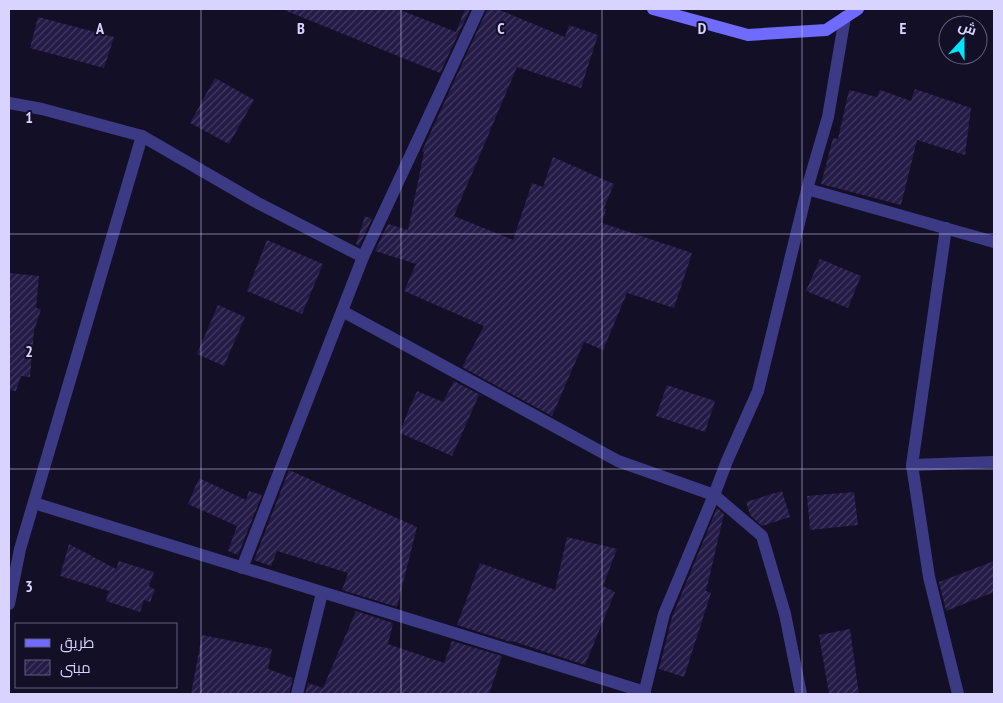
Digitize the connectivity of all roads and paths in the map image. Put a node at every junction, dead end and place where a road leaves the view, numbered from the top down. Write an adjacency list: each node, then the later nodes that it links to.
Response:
1 (479, 9): 10 (street)
2 (657, 9): 4 (street)
3 (858, 9): 4 (street)
4 (845, 18): 7 (street)
5 (9, 103): 6 (street)
6 (142, 136): 10 (street); 15 (street)
7 (807, 189): 8 (street); 14 (street)
8 (946, 228): 9 (street); 13 (street)
9 (994, 242)
10 (363, 257): 11 (street)
11 (342, 311): 14 (street); 16 (street)
12 (994, 462): 13 (street)
13 (912, 465): 22 (street)
14 (714, 496): 19 (street); 21 (street)
15 (34, 504): 16 (street); 18 (street)
16 (242, 568): 17 (street)
17 (322, 592): 19 (street); 20 (street)
18 (9, 604)
19 (645, 693)
20 (297, 694)
21 (801, 694)
22 (958, 694)

